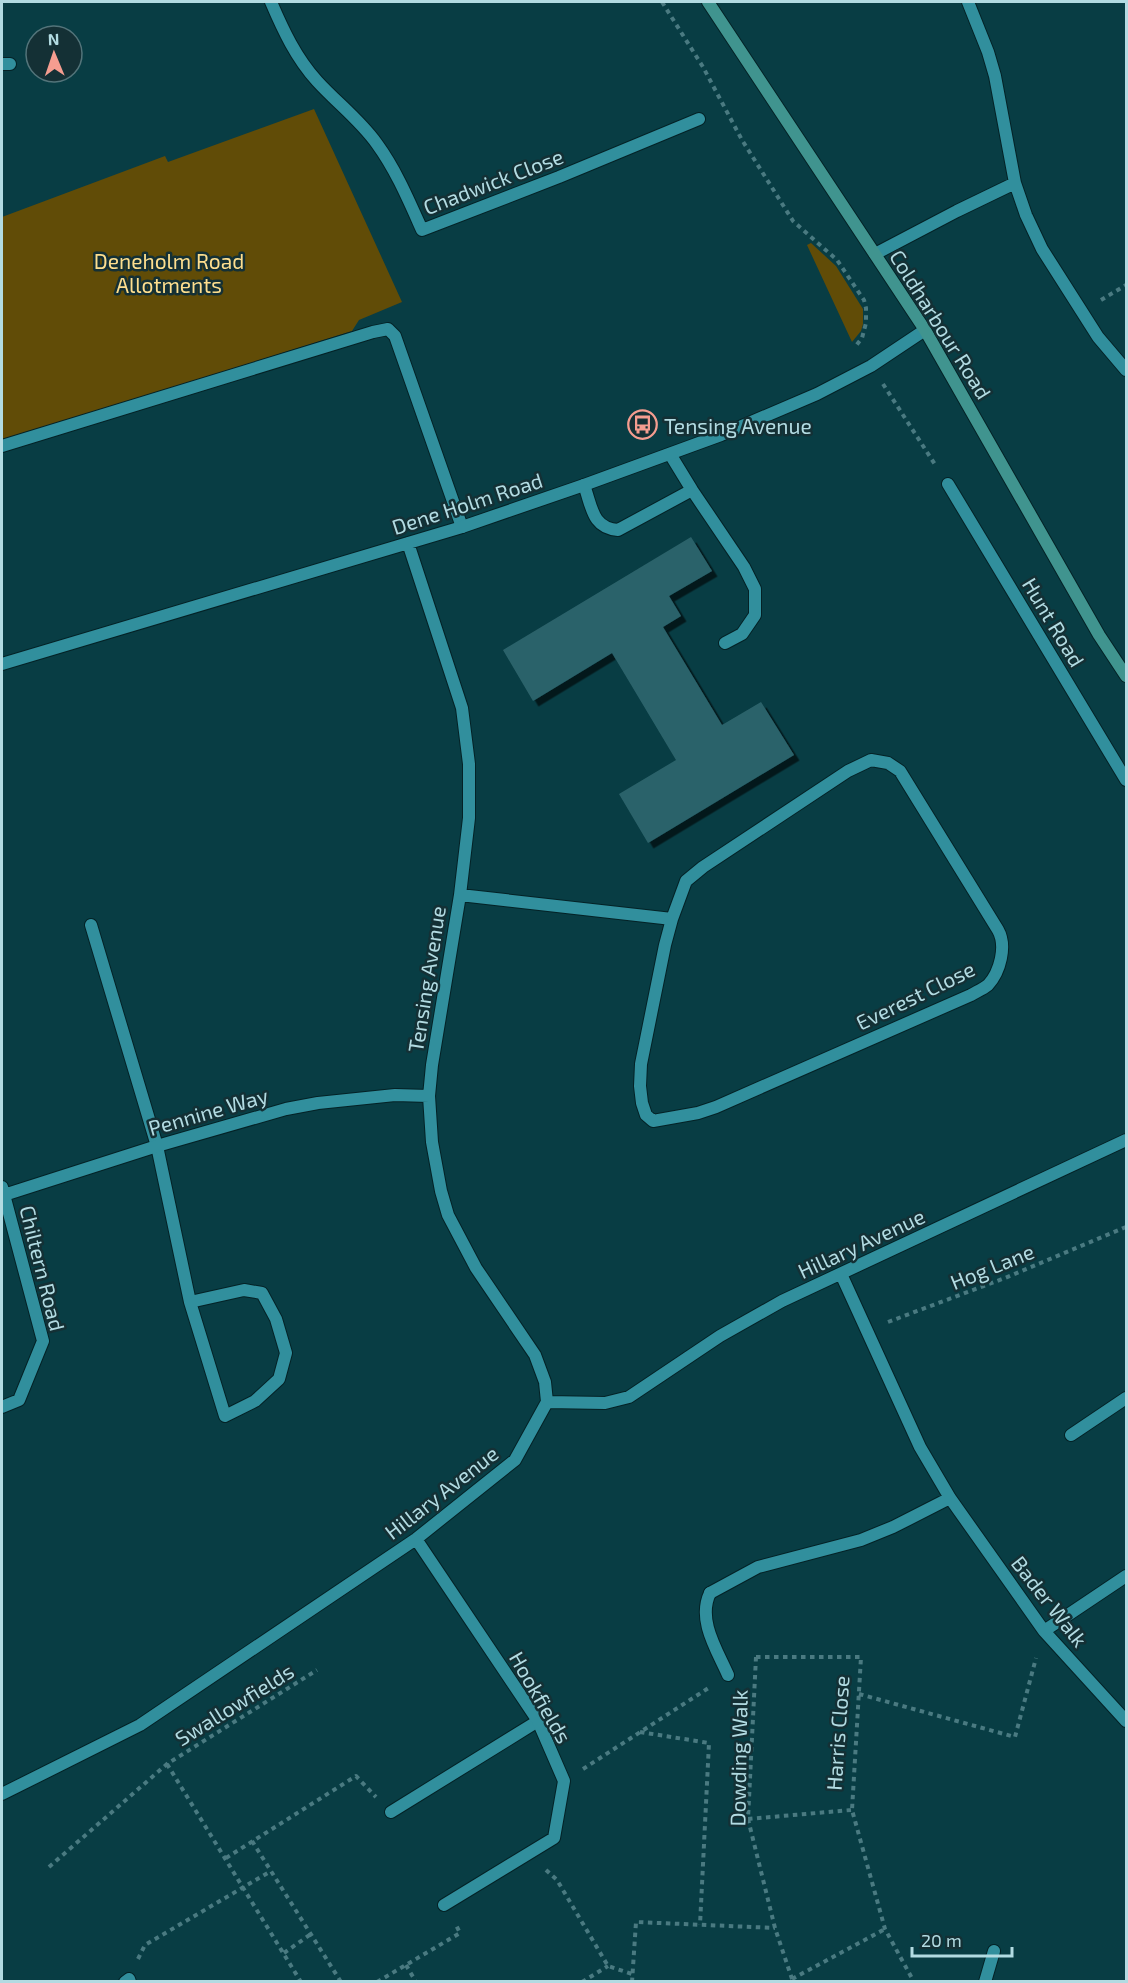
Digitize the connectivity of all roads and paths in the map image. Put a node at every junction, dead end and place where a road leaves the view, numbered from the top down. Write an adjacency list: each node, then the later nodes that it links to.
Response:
1 (271, 2): 5 (street, Chadwick Close)
2 (662, 2): 11 (path)
3 (708, 2): 7 (street, Coldharbour Road)
4 (968, 2): 6 (street)
5 (699, 119)
6 (1015, 183): 7 (street); 13 (street)
7 (875, 254): 10 (street, Coldharbour Road)
8 (1126, 285): 9 (path)
9 (1097, 303)
10 (925, 330): 12 (street, Dene Holm Road); 23 (street, Coldharbour Road)
11 (849, 352)
12 (871, 366): 15 (street, Dene Holm Road); 16 (path)
13 (1126, 370)
14 (2, 446): 19 (street)
15 (670, 454): 17 (street, Dene Holm Road); 18 (street)
16 (948, 484): 24 (street, Hunt Road)
17 (584, 486): 18 (street); 19 (street, Dene Holm Road)
18 (692, 490): 21 (street)
19 (462, 527): 20 (street, Dene Holm Road)
20 (408, 543): 22 (street, Dene Holm Road); 25 (street, Tensing Avenue)
21 (725, 643)
22 (2, 664)
23 (1126, 676)
24 (1126, 780)
25 (460, 895): 26 (street); 28 (street, Tensing Avenue)
26 (672, 919): 26 (street, Everest Close)
27 (91, 925): 30 (street)
28 (429, 1096): 30 (street, Pennine Way); 37 (street, Tensing Avenue)
29 (1126, 1140): 33 (street, Hillary Avenue)
30 (157, 1146): 31 (street, Pennine Way); 34 (street)
31 (3, 1191): 38 (street, Chiltern Road)
32 (1126, 1227): 35 (path, Hog Lane)
33 (841, 1274): 35 (street, Bader Walk); 37 (street, Hillary Avenue)
34 (190, 1302): 34 (street)
35 (867, 1330): 40 (street, Bader Walk)
36 (1126, 1398): 39 (street)
37 (547, 1402): 41 (street, Hillary Avenue)
38 (2, 1407)
39 (1071, 1435)
40 (950, 1498): 43 (street, Bader Walk); 46 (street)
41 (416, 1539): 49 (street, Hookfields); 54 (street, Hillary Avenue)
42 (1126, 1575): 43 (street)
43 (1044, 1631): 47 (path); 50 (street, Bader Walk)
44 (756, 1657): 47 (path, Harris Close); 57 (path, Dowding Walk)
45 (317, 1670): 52 (path, Swallowfields)
46 (728, 1675)
47 (859, 1694): 55 (path, Harris Close)
48 (694, 1697): 51 (path)
49 (538, 1721): 53 (street, Hookfields); 56 (street)
50 (1126, 1721)
51 (640, 1732): 53 (path); 65 (path, Dowding Walk)
52 (167, 1764): 60 (path, Swallowfields); 61 (path, Swallowfields)
53 (564, 1781): 59 (street)
54 (2, 1794)
55 (852, 1810): 57 (path, Harris Close); 67 (path, Harris Close)
56 (390, 1812): 58 (path)
57 (748, 1819): 66 (path, Dowding Walk)
58 (252, 1841): 60 (path); 62 (path)
59 (528, 1853): 64 (street); 72 (path)
60 (226, 1858): 63 (path, Swallowfields)
61 (49, 1867)
62 (271, 1871): 63 (path); 68 (path)
63 (243, 1886): 70 (path, Swallowfields); 75 (path)
64 (444, 1905): 71 (path)
65 (700, 1925): 66 (path); 73 (path)
66 (775, 1928): 74 (path, Dowding Walk)
67 (885, 1929): 74 (path); 82 (path, Harris Close)
68 (311, 1934): 70 (path); 77 (path)
69 (994, 1951): 83 (street)
70 (284, 1953): 76 (path, Swallowfields)
71 (406, 1965): 78 (path); 79 (path)
72 (608, 1966): 73 (path); 80 (path)
73 (632, 1974): 81 (path)
74 (793, 1980)
75 (128, 1981)
76 (301, 1982)
77 (342, 1982)
78 (377, 1982)
79 (416, 1982)
80 (582, 1982)
81 (632, 1982)
82 (914, 1982)
83 (985, 1982)

